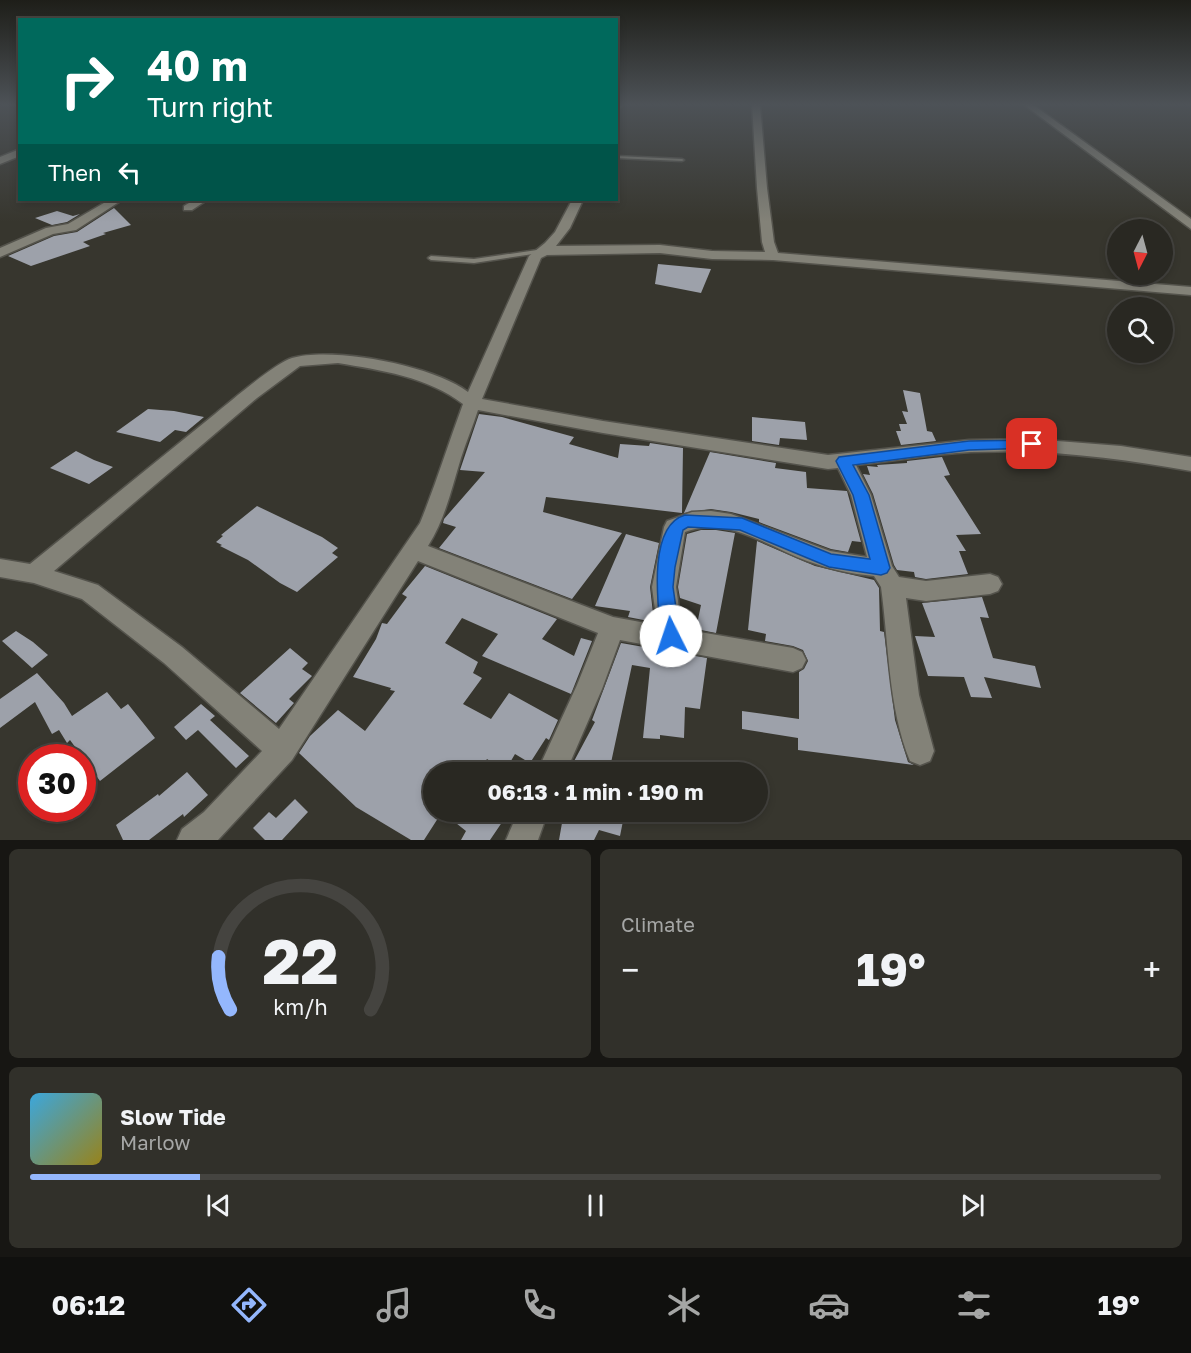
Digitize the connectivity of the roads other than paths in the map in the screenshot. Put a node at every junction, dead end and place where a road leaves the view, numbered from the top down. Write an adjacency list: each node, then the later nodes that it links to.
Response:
1 (759, 143): 14 (street)
2 (1081, 143): 11 (street)
3 (18, 153): 6 (street)
4 (618, 157): 5 (lane)
5 (681, 160)
6 (0, 161)
7 (114, 201): 13 (street)
8 (199, 201): 10 (street)
9 (577, 201): 12 (street)
10 (188, 208)
11 (1191, 225)
12 (544, 251): 14 (street); 15 (lane); 17 (street)
13 (0, 253)
14 (773, 256): 16 (street)
15 (431, 258)
16 (1191, 291)
17 (472, 403): 18 (street); 20 (street); 22 (street)
18 (844, 461): 19 (street); 23 (street)
19 (1191, 464)
20 (415, 550): 25 (street); 28 (street)
21 (0, 568): 22 (street)
22 (34, 574): 28 (street)
23 (886, 577): 24 (street); 26 (street); 29 (street)
24 (990, 584)
25 (612, 627): 26 (street); 30 (street)
26 (671, 636): 27 (street)
27 (793, 660)
28 (282, 750): 32 (street)
29 (920, 751)
30 (556, 762)
31 (529, 822): 33 (street)
32 (193, 840)
33 (522, 840)

